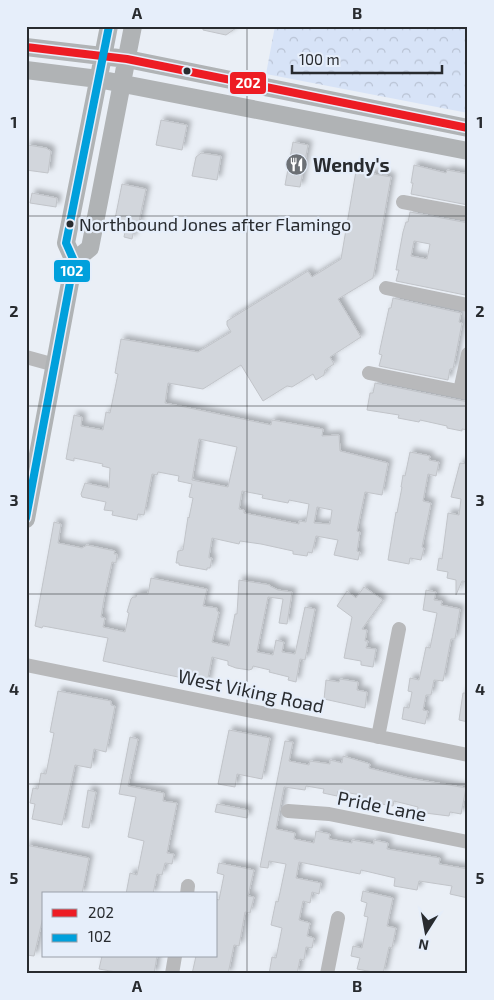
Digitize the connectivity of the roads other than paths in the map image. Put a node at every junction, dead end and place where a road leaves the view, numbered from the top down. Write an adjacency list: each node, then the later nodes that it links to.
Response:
1 (109, 26): 4 (main road)
2 (133, 26): 5 (main road)
3 (26, 46): 4 (main road)
4 (103, 56): 5 (main road); 7 (main road)
5 (127, 59): 8 (main road); 9 (main road)
6 (26, 70): 7 (main road)
7 (98, 79): 8 (main road); 17 (main road)
8 (122, 84): 10 (main road); 17 (main road)
9 (413, 118): 10 (main road); 11 (main road)
10 (347, 127): 12 (main road)
11 (468, 128)
12 (400, 137): 13 (main road); 14 (main road)
13 (468, 138)
14 (468, 151)
15 (403, 202): 16 (street)
16 (468, 214)
17 (74, 261): 22 (main road)
18 (386, 288): 19 (street)
19 (468, 305)
20 (468, 354): 24 (street)
21 (26, 357): 22 (street)
22 (55, 365): 25 (main road)
23 (369, 373): 24 (street)
24 (464, 392)
25 (26, 519)
26 (399, 629): 28 (street)
27 (26, 665): 28 (street, West Viking Road)
28 (378, 737): 29 (street, West Viking Road)
29 (468, 755)
30 (288, 811): 31 (street, Pride Lane)
31 (468, 842)
32 (338, 918): 35 (street)
33 (175, 958): 34 (street)
34 (172, 974)
35 (328, 974)

